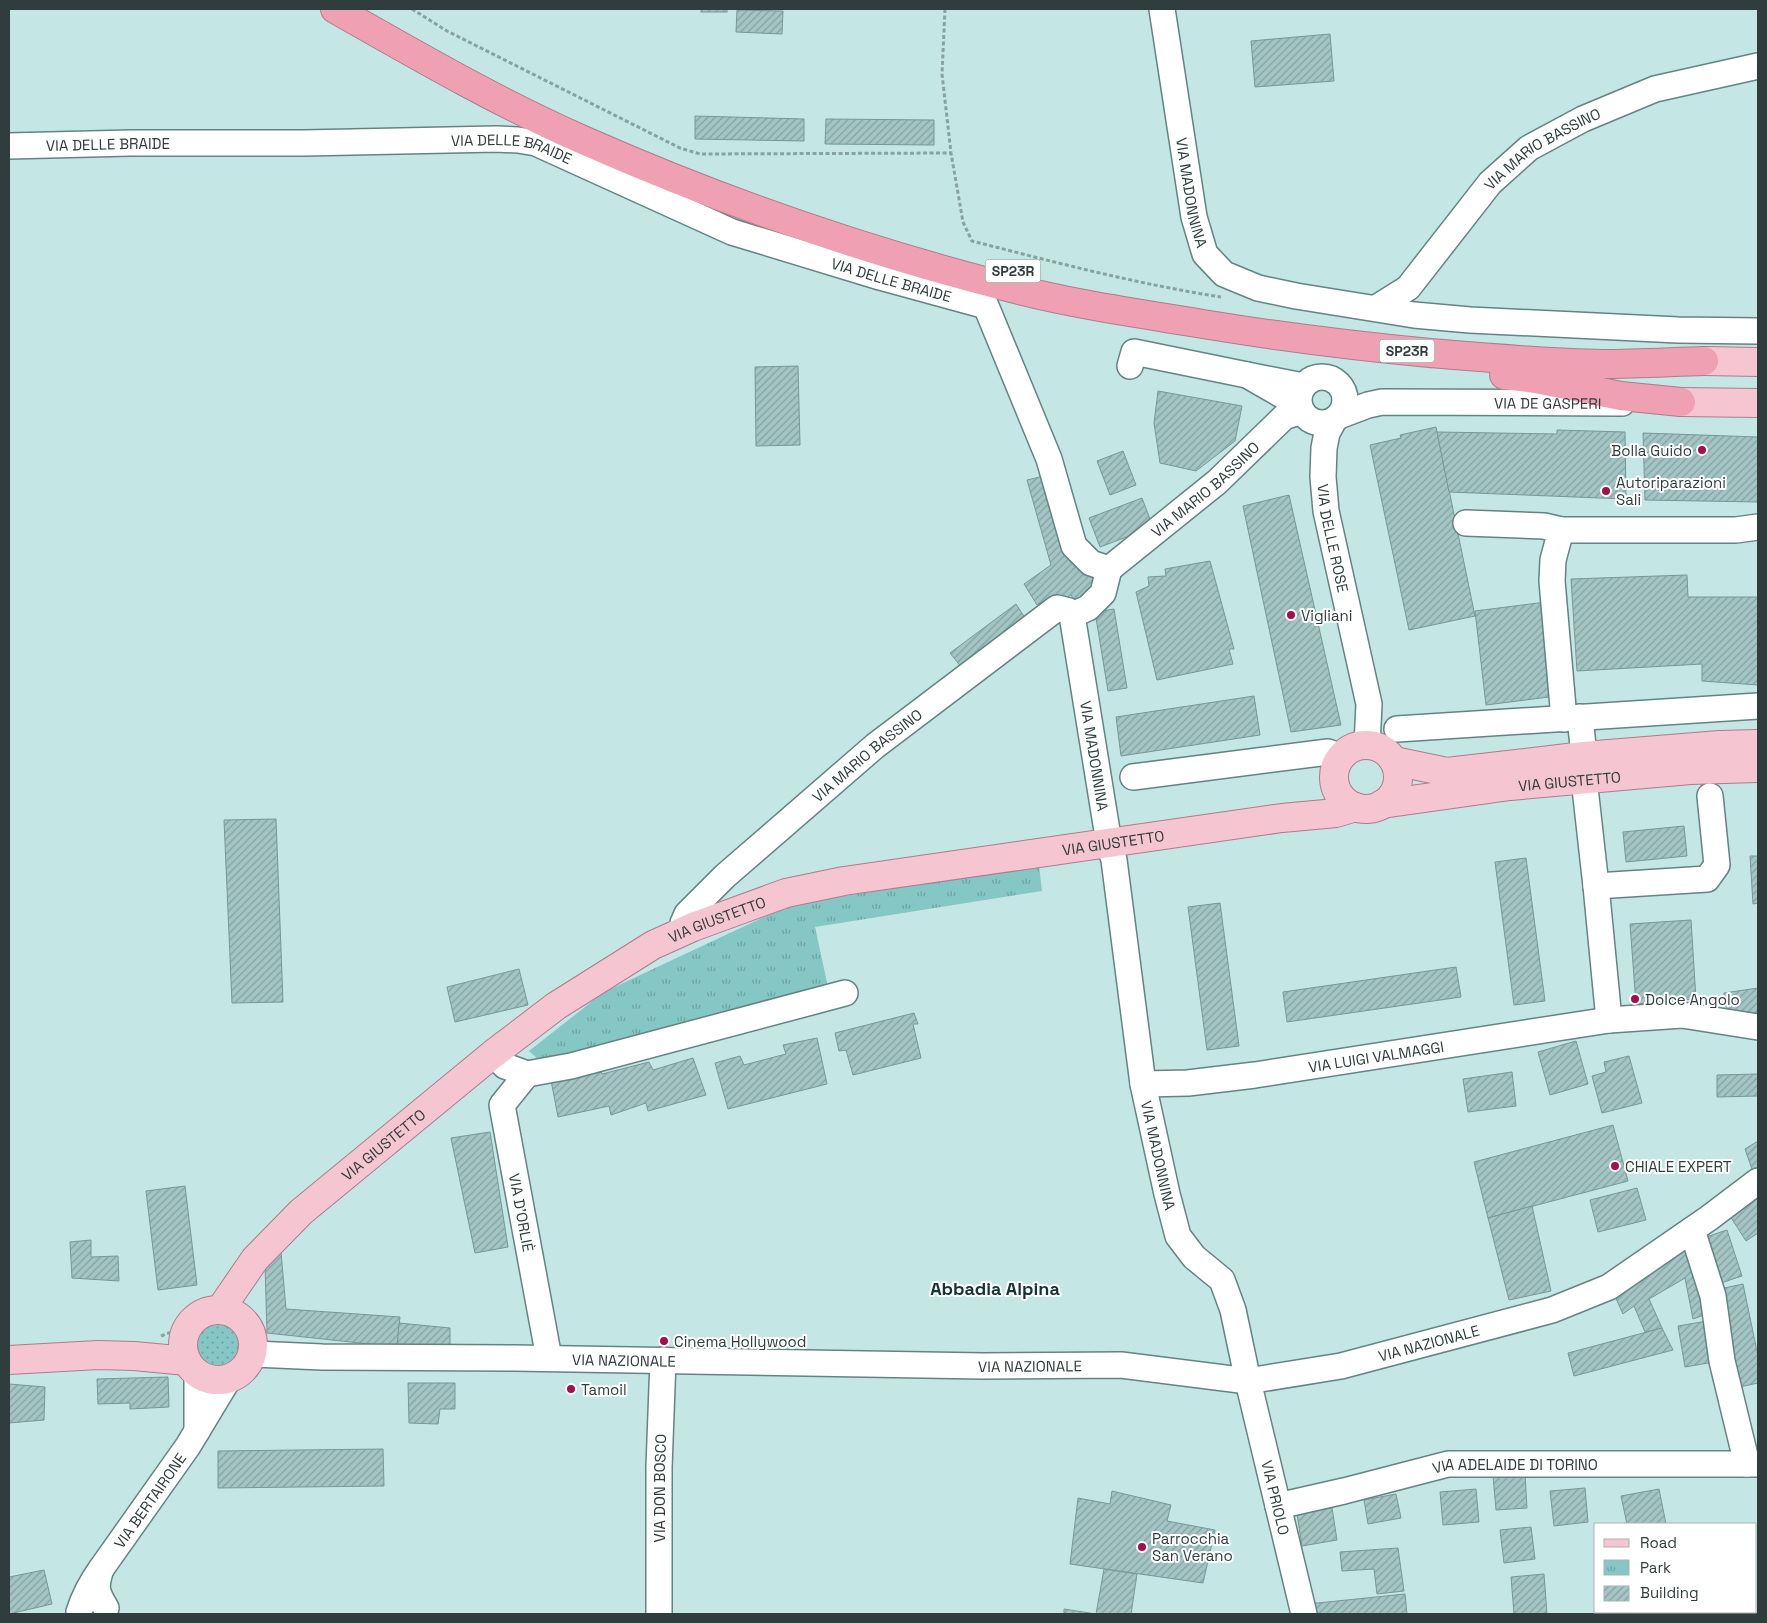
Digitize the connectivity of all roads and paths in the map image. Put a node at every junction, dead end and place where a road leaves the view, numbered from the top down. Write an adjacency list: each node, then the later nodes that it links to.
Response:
1 (335, 9): 12 (highway, SP23R)
2 (369, 9): 13 (highway, SP23R)
3 (412, 9): 8 (path)
4 (945, 9): 8 (path)
5 (1162, 9): 10 (street, VIA MADONNINA)
6 (1758, 66): 10 (street, VIA MARIO BASSINO)
7 (9, 146): 24 (street, VIA DELLE BRAIDE)
8 (951, 153): 9 (path)
9 (1229, 298)
10 (1376, 308): 11 (street, VIA MADONNINA)
11 (1758, 331)
12 (1356, 346): 13 (highway, SP23R); 16 (highway)
13 (1704, 361): 14 (main road, SP23R)
14 (1758, 362)
15 (1130, 366): 18 (street)
16 (1681, 402): 17 (main road, VIA DE GASPERI); 19 (street, VIA DE GASPERI)
17 (1758, 403)
18 (1302, 405): 19 (street); 19 (street, VIA DELLE ROSE); 20 (street); 24 (street, VIA MARIO BASSINO)
19 (1337, 418): 20 (street, VIA DELLE ROSE)
20 (1326, 511): 30 (street, VIA DELLE ROSE)
21 (1466, 523): 23 (street)
22 (1758, 527): 23 (street)
23 (1561, 530): 27 (street)
24 (1109, 568): 25 (street)
25 (1072, 615): 40 (street, VIA MADONNINA); 42 (street, VIA MARIO BASSINO)
26 (1758, 706): 27 (street)
27 (1572, 718): 28 (street); 33 (street)
28 (1397, 729)
29 (1758, 744): 33 (main road, VIA GIUSTETTO)
30 (1367, 745): 31 (main road); 32 (main road)
31 (1341, 757): 35 (street); 36 (main road)
32 (1394, 761): 33 (main road, VIA GIUSTETTO); 38 (main road)
33 (1584, 768): 34 (main road, VIA GIUSTETTO); 38 (main road, VIA GIUSTETTO); 41 (street)
34 (1758, 768)
35 (1133, 777)
36 (1335, 784): 38 (main road); 39 (main road, VIA GIUSTETTO)
37 (1710, 796): 41 (street)
38 (1369, 805): 39 (main road, VIA GIUSTETTO)
39 (1282, 818): 40 (main road, VIA GIUSTETTO)
40 (1109, 843): 42 (main road, VIA GIUSTETTO); 48 (street, VIA MADONNINA)
41 (1596, 886): 44 (street)
42 (682, 932): 46 (main road, VIA GIUSTETTO)
43 (845, 993): 47 (street)
44 (1609, 1020): 45 (street, VIA LUIGI VALMAGGI); 48 (street, VIA LUIGI VALMAGGI)
45 (1758, 1027)
46 (493, 1054): 47 (street); 51 (main road, VIA GIUSTETTO)
47 (527, 1074): 55 (street, VIA D'ORLIÈ)
48 (1143, 1084): 60 (street, VIA MADONNINA)
49 (1758, 1181): 50 (street, VIA NAZIONALE)
50 (1692, 1230): 60 (street, VIA NAZIONALE); 62 (street)
51 (230, 1314): 52 (main road); 53 (main road)
52 (186, 1331): 54 (main road); 58 (main road)
53 (252, 1354): 55 (street, VIA NAZIONALE); 59 (main road)
54 (134, 1356): 56 (main road); 58 (main road)
55 (548, 1358): 57 (street, VIA NAZIONALE)
56 (9, 1360)
57 (663, 1360): 60 (street, VIA NAZIONALE); 67 (street, VIA DON BOSCO)
58 (192, 1367): 59 (main road); 61 (street)
59 (229, 1378): 61 (street, VIA BERTAIRONE)
60 (1248, 1381): 63 (street, VIA PRIOLO)
61 (197, 1431): 64 (street, VIA BERTAIRONE)
62 (1753, 1464): 63 (street, VIA ADELAIDE DI TORINO)
63 (1278, 1506): 68 (street, VIA PRIOLO)
64 (101, 1569): 65 (street); 66 (street, VIA BERTAIRONE)
65 (110, 1611): 66 (street)
66 (79, 1613)
67 (659, 1614)
68 (1304, 1614)

